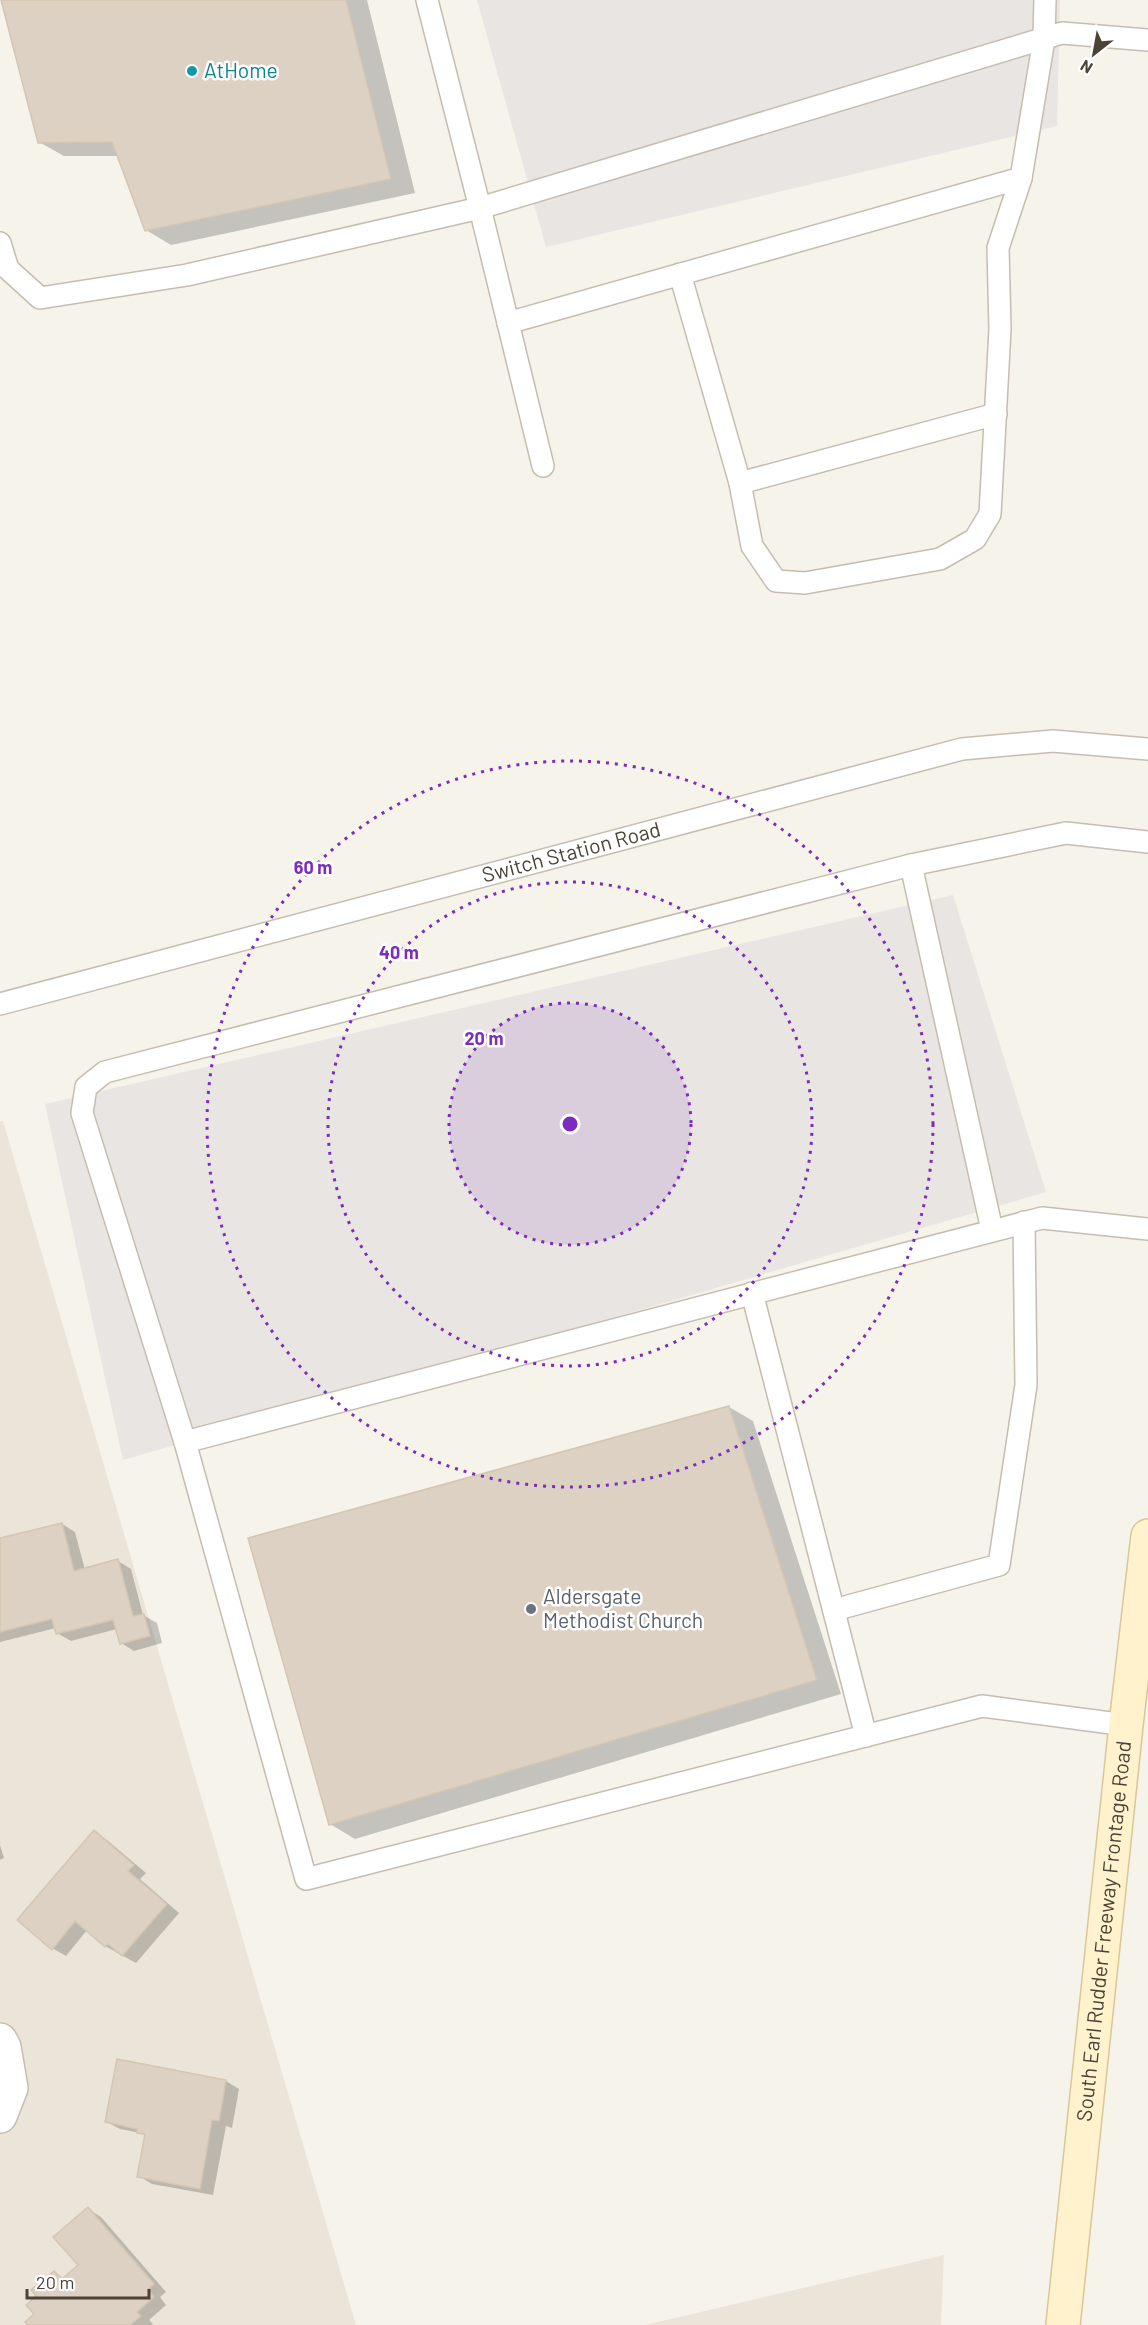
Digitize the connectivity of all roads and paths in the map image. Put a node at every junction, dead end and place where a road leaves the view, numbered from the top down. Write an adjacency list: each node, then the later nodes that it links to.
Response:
1 (427, 0): 6 (lane)
2 (1045, 0): 3 (lane)
3 (1044, 39): 4 (lane); 5 (lane); 6 (lane)
4 (1148, 40)
5 (1021, 178): 8 (lane); 10 (lane)
6 (480, 208): 7 (lane); 9 (lane)
7 (0, 243)
8 (680, 274): 9 (lane); 12 (lane)
9 (508, 323): 11 (lane)
10 (996, 414): 12 (lane); 12 (lane)
11 (543, 466)
12 (740, 483)
13 (1148, 749): 16 (lane, Switch Station Road)
14 (1148, 842): 15 (lane)
15 (911, 865): 19 (lane); 21 (lane)
16 (0, 1004)
17 (1024, 1222): 18 (lane); 19 (lane); 23 (lane)
18 (1148, 1229)
19 (992, 1230): 20 (lane)
20 (752, 1293): 21 (lane); 23 (lane)
21 (185, 1442): 25 (lane)
22 (1148, 1536): 24 (main road, South Earl Rudder Freeway Frontage Road)
23 (834, 1610): 25 (lane)
24 (1126, 1725): 25 (lane); 28 (main road, South Earl Rudder Freeway Frontage Road)
25 (866, 1736)
26 (0, 2040): 27 (street)
27 (0, 2116)
28 (1063, 2325)

